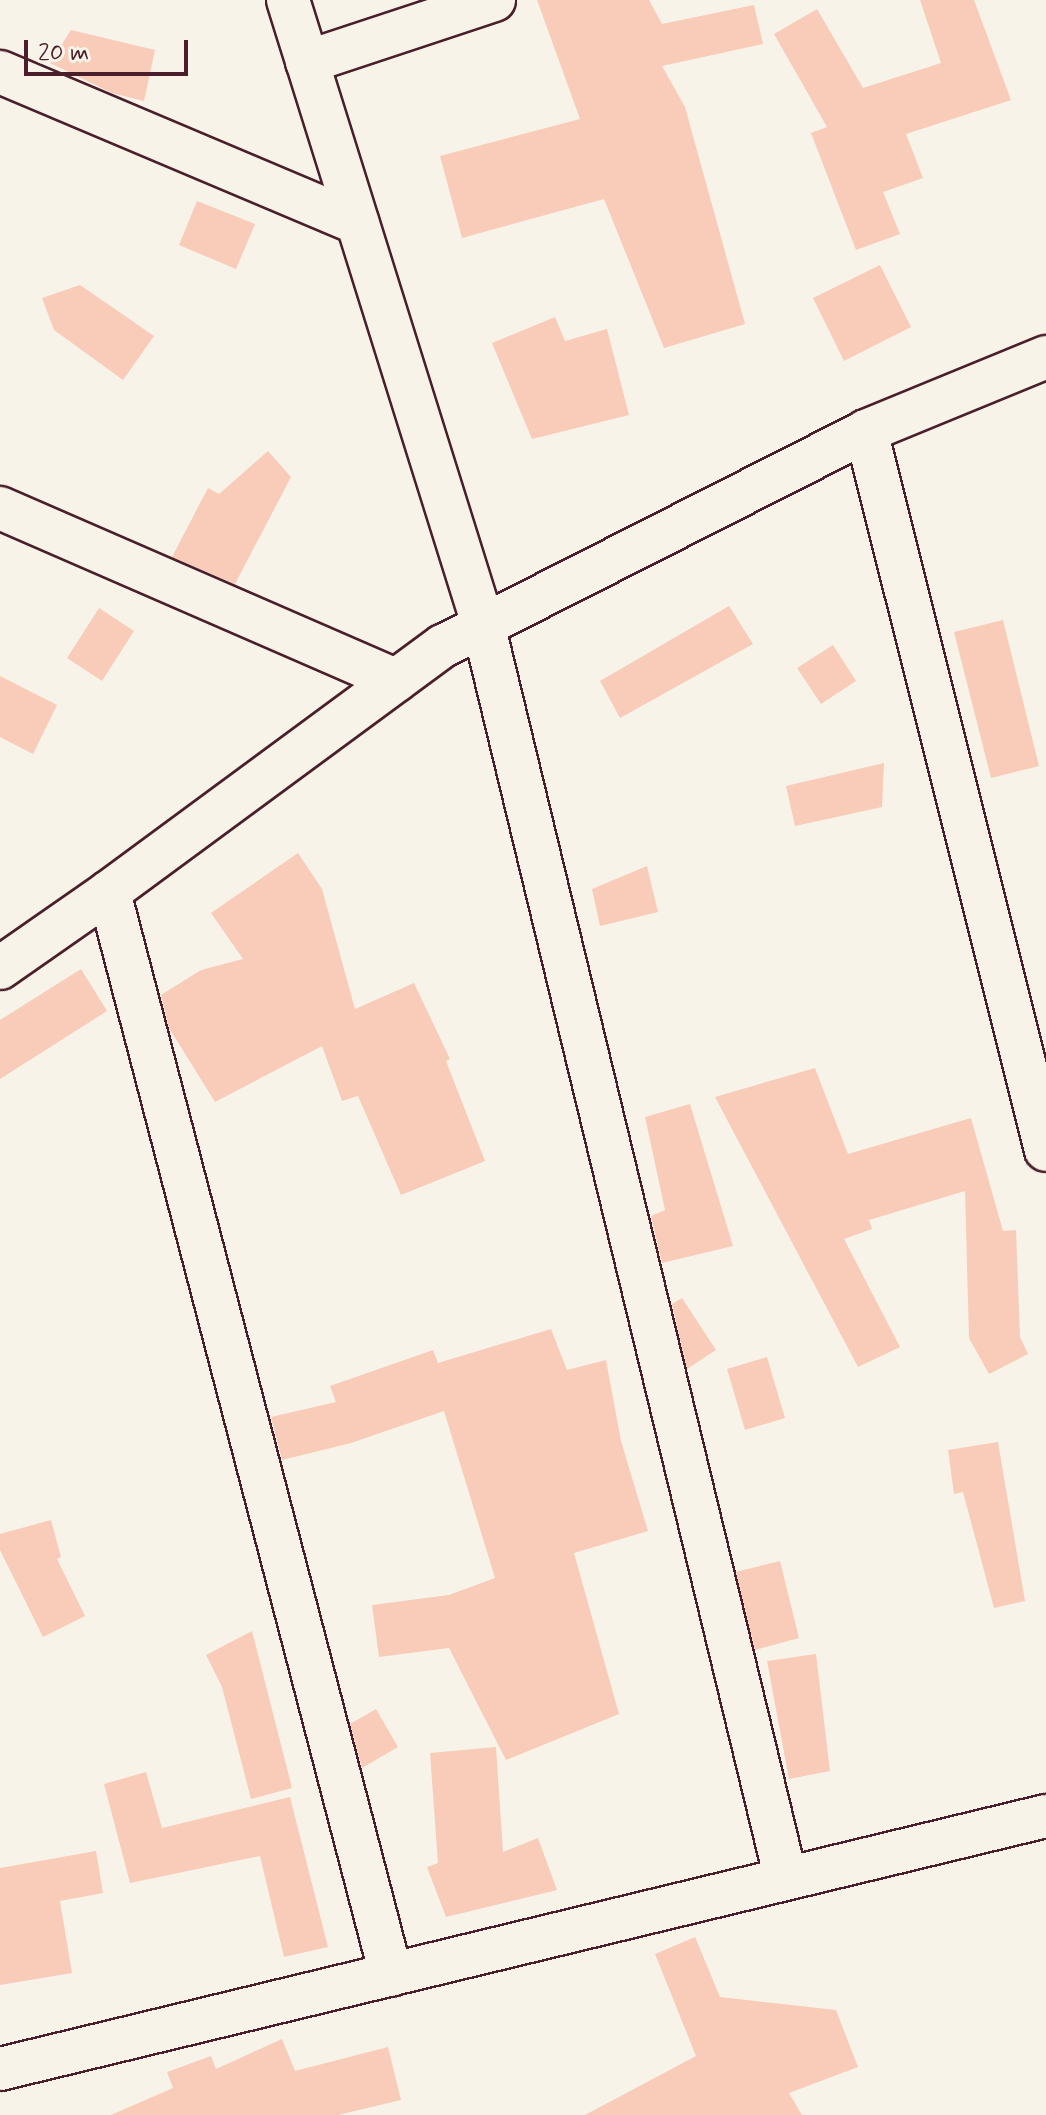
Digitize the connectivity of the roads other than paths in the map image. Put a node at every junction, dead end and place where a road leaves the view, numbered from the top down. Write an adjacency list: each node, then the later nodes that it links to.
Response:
1 (288, 0): 3 (street)
2 (494, 0): 3 (street)
3 (307, 62): 5 (street)
4 (0, 72): 5 (street)
5 (357, 223): 9 (street)
6 (1046, 357): 7 (street)
7 (866, 431): 9 (street); 13 (street)
8 (0, 508): 10 (street)
9 (483, 624): 10 (street); 15 (street)
10 (396, 680): 11 (street)
11 (109, 892): 12 (street); 16 (street)
12 (3, 962)
13 (1046, 1150)
14 (1046, 1816): 15 (street)
15 (786, 1879): 16 (street)
16 (391, 1975): 17 (street)
17 (0, 2069)

